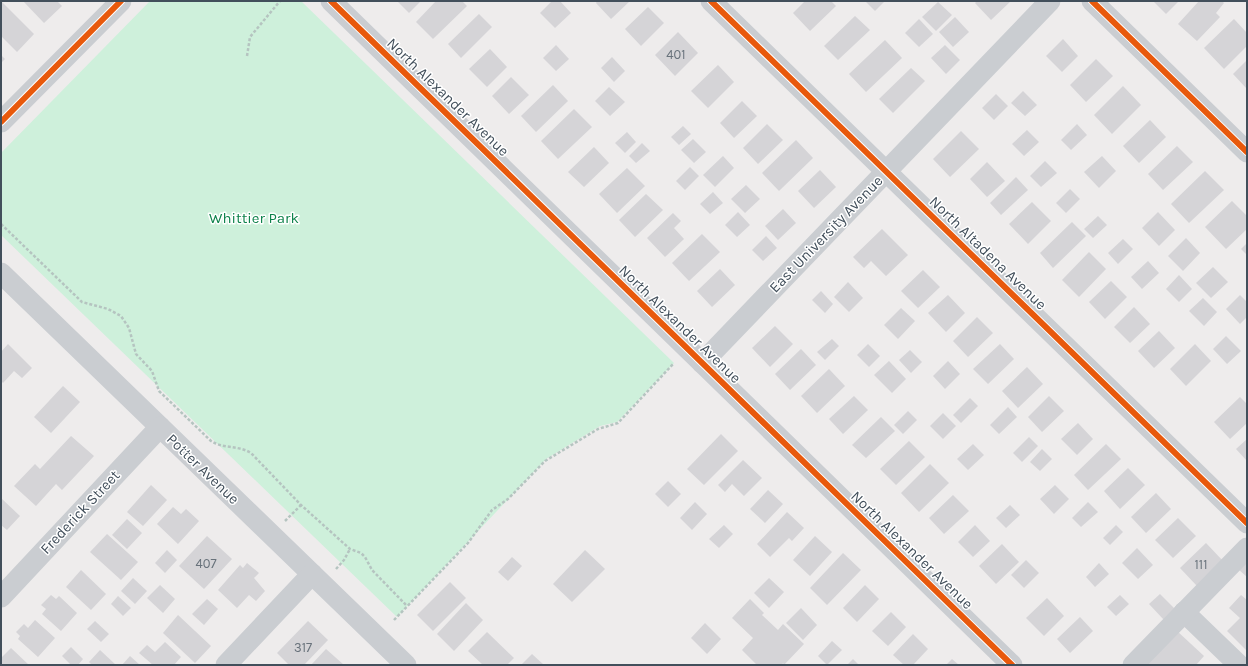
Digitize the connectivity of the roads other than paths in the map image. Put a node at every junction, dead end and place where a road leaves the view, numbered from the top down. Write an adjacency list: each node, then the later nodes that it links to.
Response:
1 (121, 1): 6 (street)
2 (331, 1): 10 (street, North Alexander Avenue)
3 (711, 1): 8 (street, North Altadena Avenue)
4 (1050, 1): 8 (street, East University Avenue)
5 (1092, 1): 7 (street)
6 (1, 122)
7 (1247, 152)
8 (886, 171): 10 (street, East University Avenue); 12 (street, North Altadena Avenue)
9 (1, 273): 11 (street, Potter Avenue)
10 (702, 363): 20 (street, North Alexander Avenue)
11 (160, 427): 14 (street, Potter Avenue); 15 (street, Frederick Street)
12 (1247, 523)
13 (1247, 548): 16 (street)
14 (322, 574): 18 (street); 19 (street, Potter Avenue)
15 (1, 597)
16 (1184, 612): 17 (street); 21 (street)
17 (1236, 664)
18 (226, 665)
19 (406, 665)
20 (1012, 665)
21 (1133, 665)

